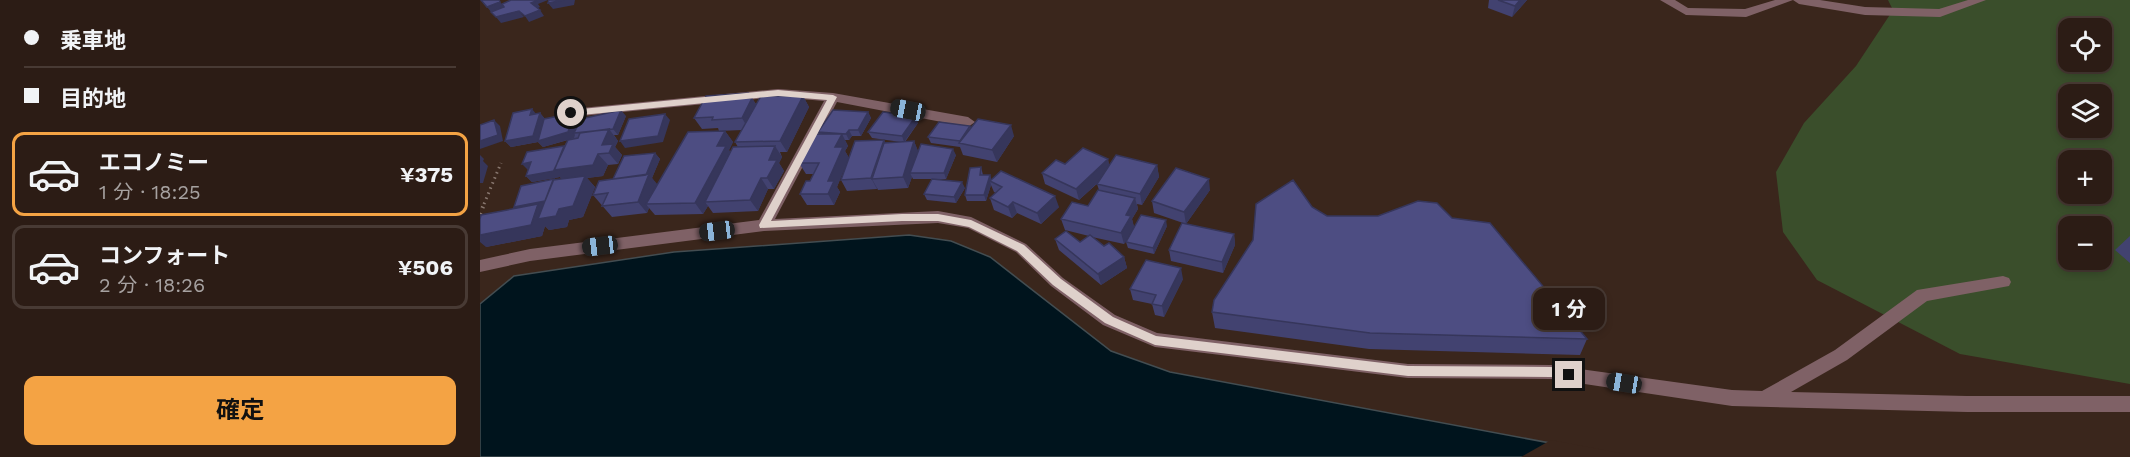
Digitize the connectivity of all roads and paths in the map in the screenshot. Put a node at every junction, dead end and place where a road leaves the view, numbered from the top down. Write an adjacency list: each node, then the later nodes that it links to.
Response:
1 (1666, 0): 2 (street)
2 (1787, 0)
3 (1799, 0): 4 (street)
4 (1980, 0)
5 (833, 97): 6 (street); 7 (street); 10 (street)
6 (571, 113)
7 (968, 122)
8 (501, 163): 9 (path)
9 (480, 214)
10 (764, 225): 11 (street); 13 (street)
11 (480, 266)
12 (2003, 282): 13 (street)
13 (1764, 398): 14 (street)
14 (2130, 404)

